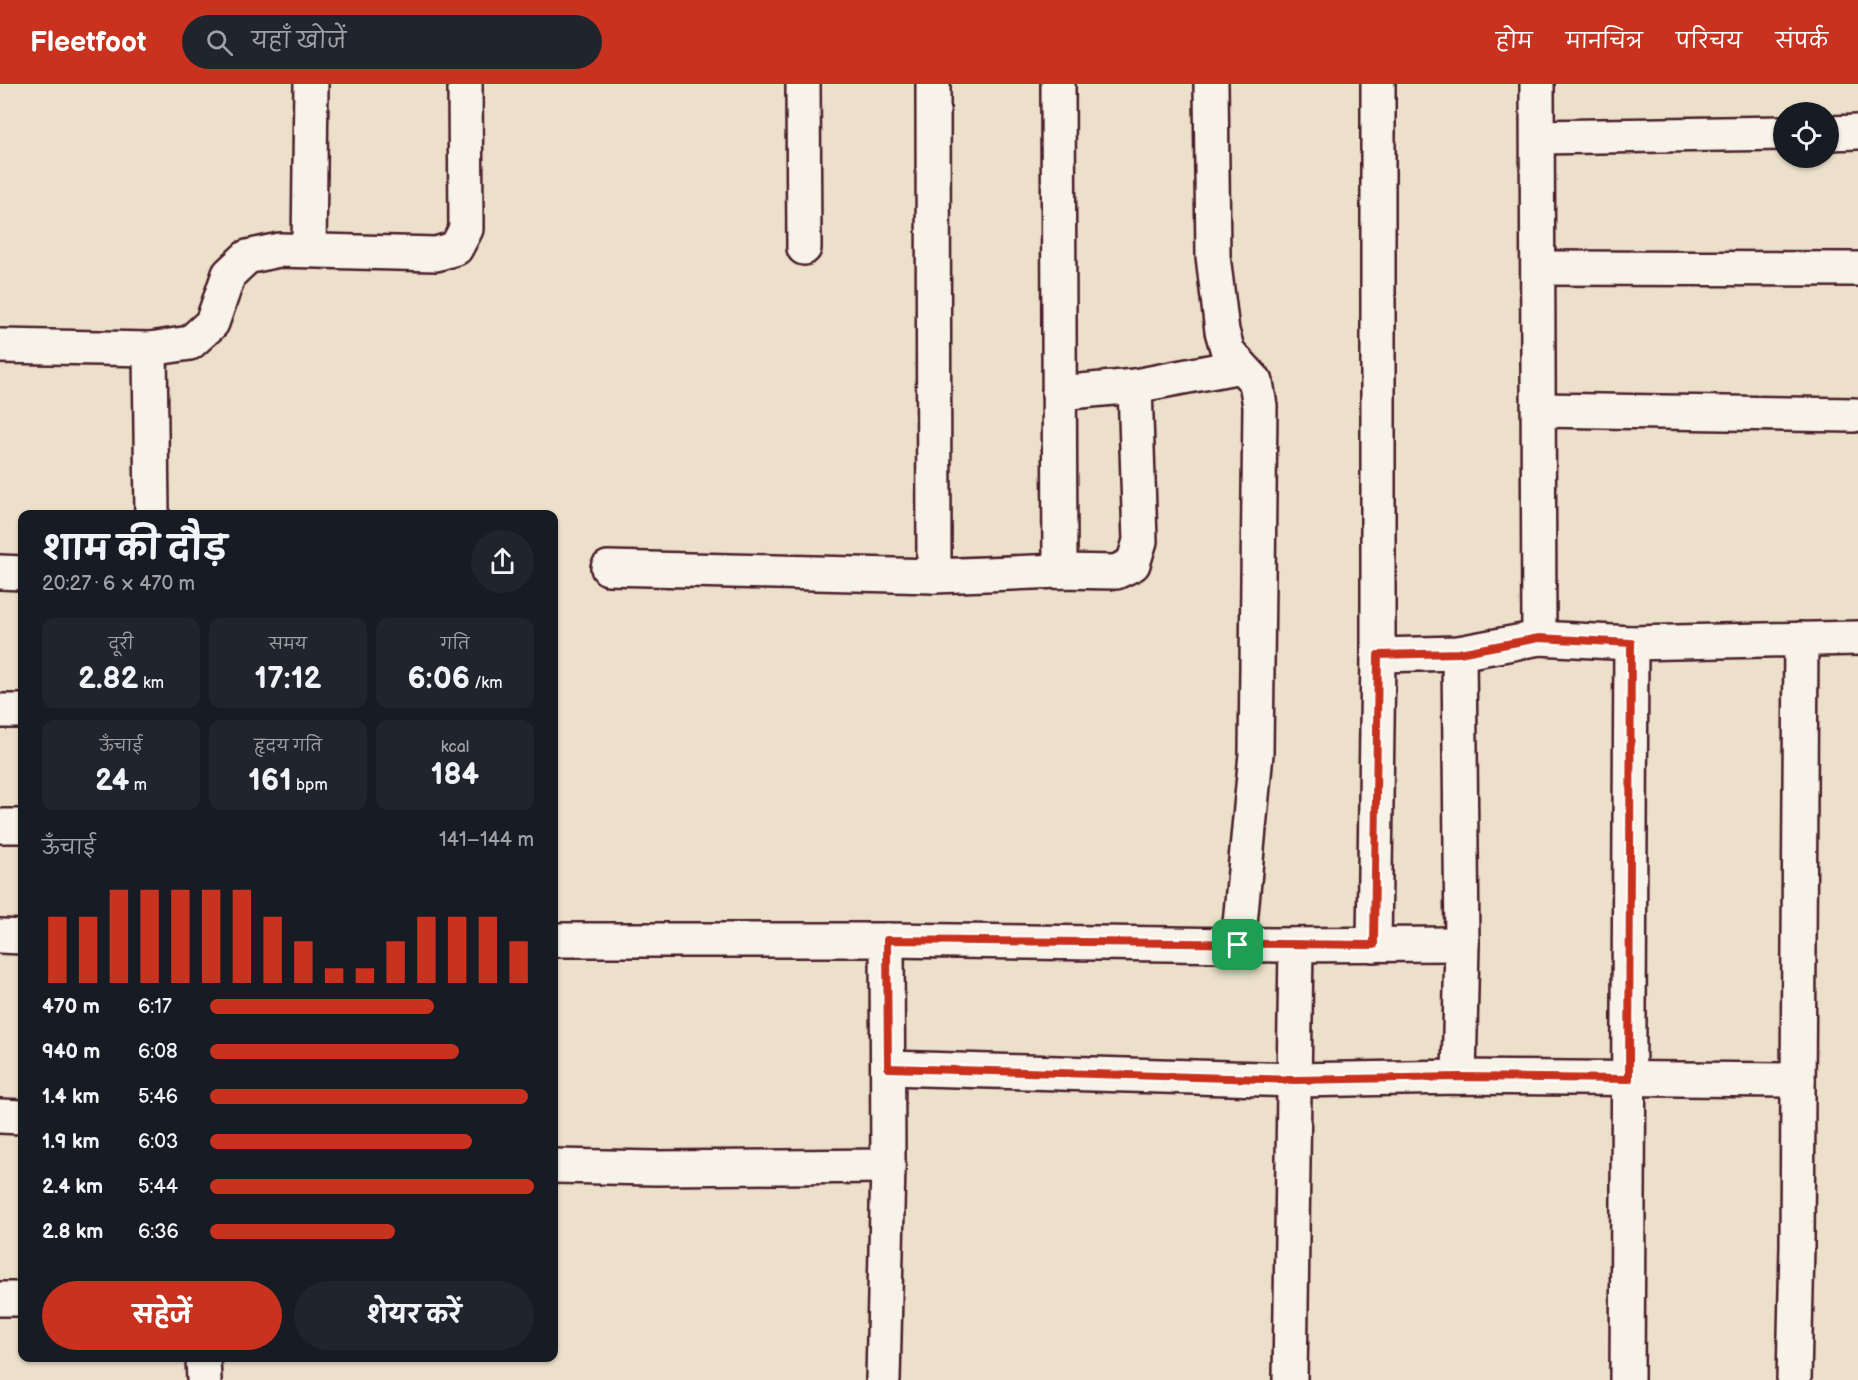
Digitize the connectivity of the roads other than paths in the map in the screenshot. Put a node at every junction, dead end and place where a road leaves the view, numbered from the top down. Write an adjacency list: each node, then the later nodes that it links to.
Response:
1 (311, 84): 14 (street)
2 (465, 84): 14 (street)
3 (803, 84): 13 (street)
4 (933, 84): 29 (street)
5 (1058, 84): 21 (street)
6 (1211, 84): 19 (street)
7 (1378, 84): 35 (street)
8 (1537, 84): 12 (street)
9 (1858, 132): 11 (street)
10 (1773, 133): 12 (street)
11 (1839, 133)
12 (1538, 137): 15 (street)
13 (804, 248)
14 (309, 250): 18 (street)
15 (1539, 268): 16 (street); 22 (street)
16 (1858, 269)
17 (0, 346): 18 (street)
18 (150, 349): 24 (street)
19 (1241, 366): 20 (street); 45 (street)
20 (1135, 386): 21 (street); 26 (street)
21 (1059, 393): 26 (street)
22 (1539, 410): 23 (street); 30 (street)
23 (1854, 415)
24 (152, 510)
25 (608, 568): 29 (street)
26 (1060, 571): 29 (street)
27 (0, 572): 28 (street)
28 (18, 573)
29 (934, 576)
30 (1539, 638): 33 (street); 34 (street)
31 (1858, 638): 32 (street)
32 (1801, 639): 33 (street); 52 (street)
33 (1631, 643): 50 (street)
34 (1459, 653): 35 (street); 44 (street)
35 (1378, 655): 47 (street)
36 (0, 711): 37 (street)
37 (18, 711)
38 (0, 826): 39 (street)
39 (18, 826)
40 (0, 936): 41 (street)
41 (18, 937)
42 (558, 940): 43 (street)
43 (887, 940): 45 (street); 48 (street)
44 (1462, 944): 47 (street); 49 (street)
45 (1238, 945): 46 (street)
46 (1296, 945): 47 (street); 51 (street)
47 (1374, 945)
48 (888, 1068): 51 (street); 56 (street)
49 (1459, 1077): 50 (street); 51 (street)
50 (1629, 1079): 52 (street); 63 (street)
51 (1295, 1080): 62 (street)
52 (1798, 1080): 64 (street)
53 (0, 1116): 54 (street)
54 (18, 1117)
55 (558, 1166): 56 (street)
56 (888, 1166): 61 (street)
57 (0, 1299): 58 (street)
58 (18, 1299)
59 (203, 1362): 60 (street)
60 (204, 1380)
61 (884, 1380)
62 (1290, 1380)
63 (1626, 1380)
64 (1794, 1380)

